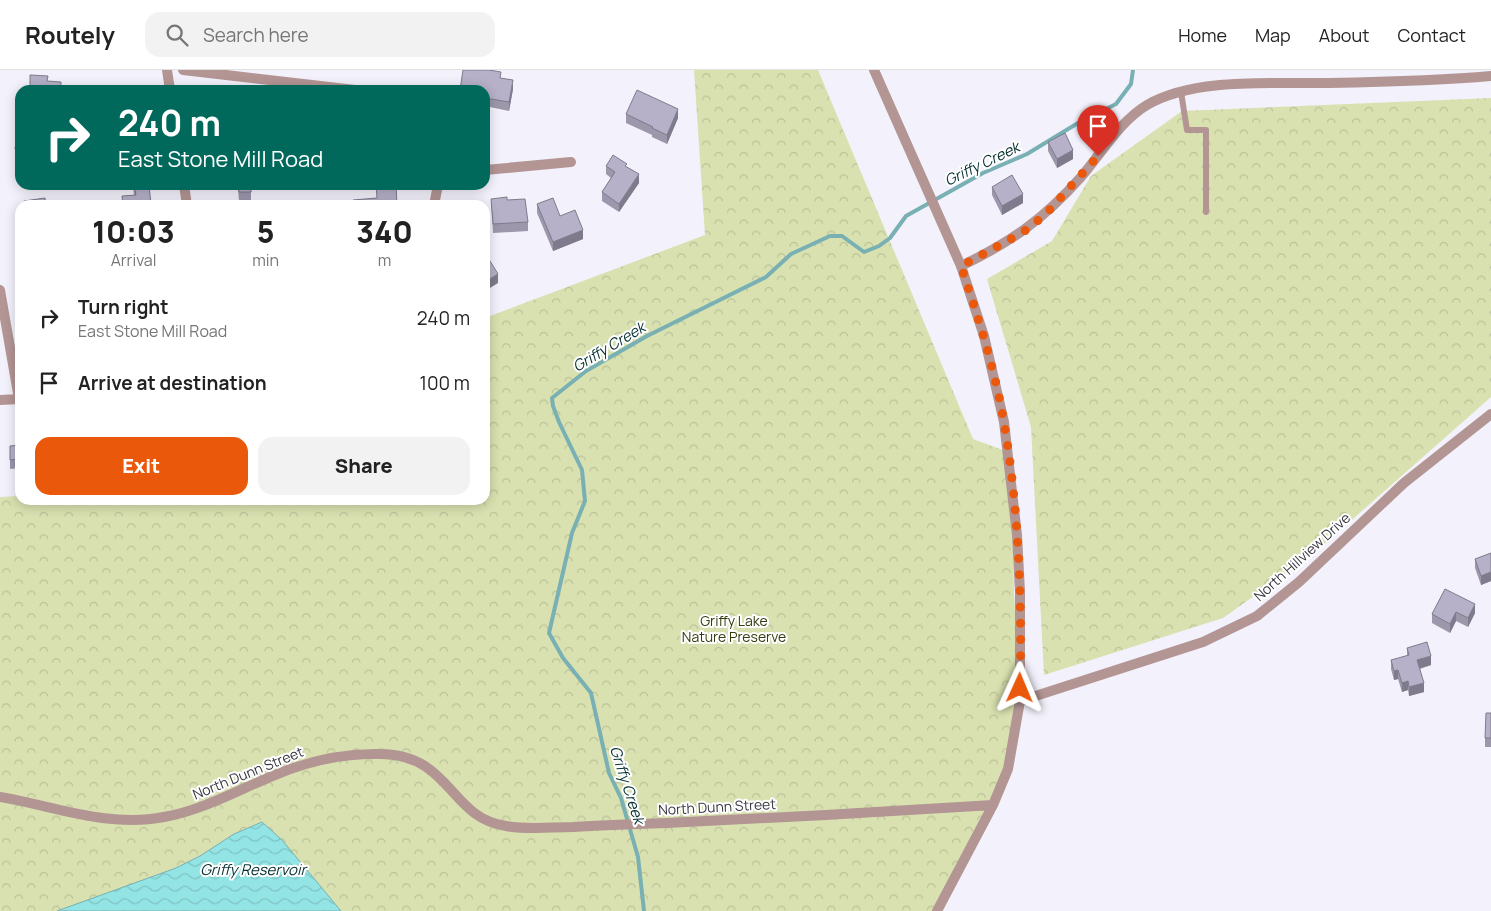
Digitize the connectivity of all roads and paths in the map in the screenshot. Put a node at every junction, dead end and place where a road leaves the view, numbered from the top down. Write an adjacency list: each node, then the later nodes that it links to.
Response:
1 (167, 70): 5 (street)
2 (183, 70): 6 (street)
3 (874, 70): 11 (street)
4 (1491, 76): 7 (street)
5 (169, 85)
6 (312, 85)
7 (1181, 92): 10 (lane); 11 (street)
8 (571, 162): 9 (street)
9 (490, 170)
10 (1206, 212)
11 (961, 266): 17 (street)
12 (0, 290): 13 (street)
13 (15, 372)
14 (15, 399): 15 (street)
15 (0, 400)
16 (1491, 414): 17 (street, North Hillview Drive)
17 (1020, 701): 19 (street)
18 (0, 797): 19 (street, North Dunn Street)
19 (993, 805): 20 (street)
20 (938, 911)

